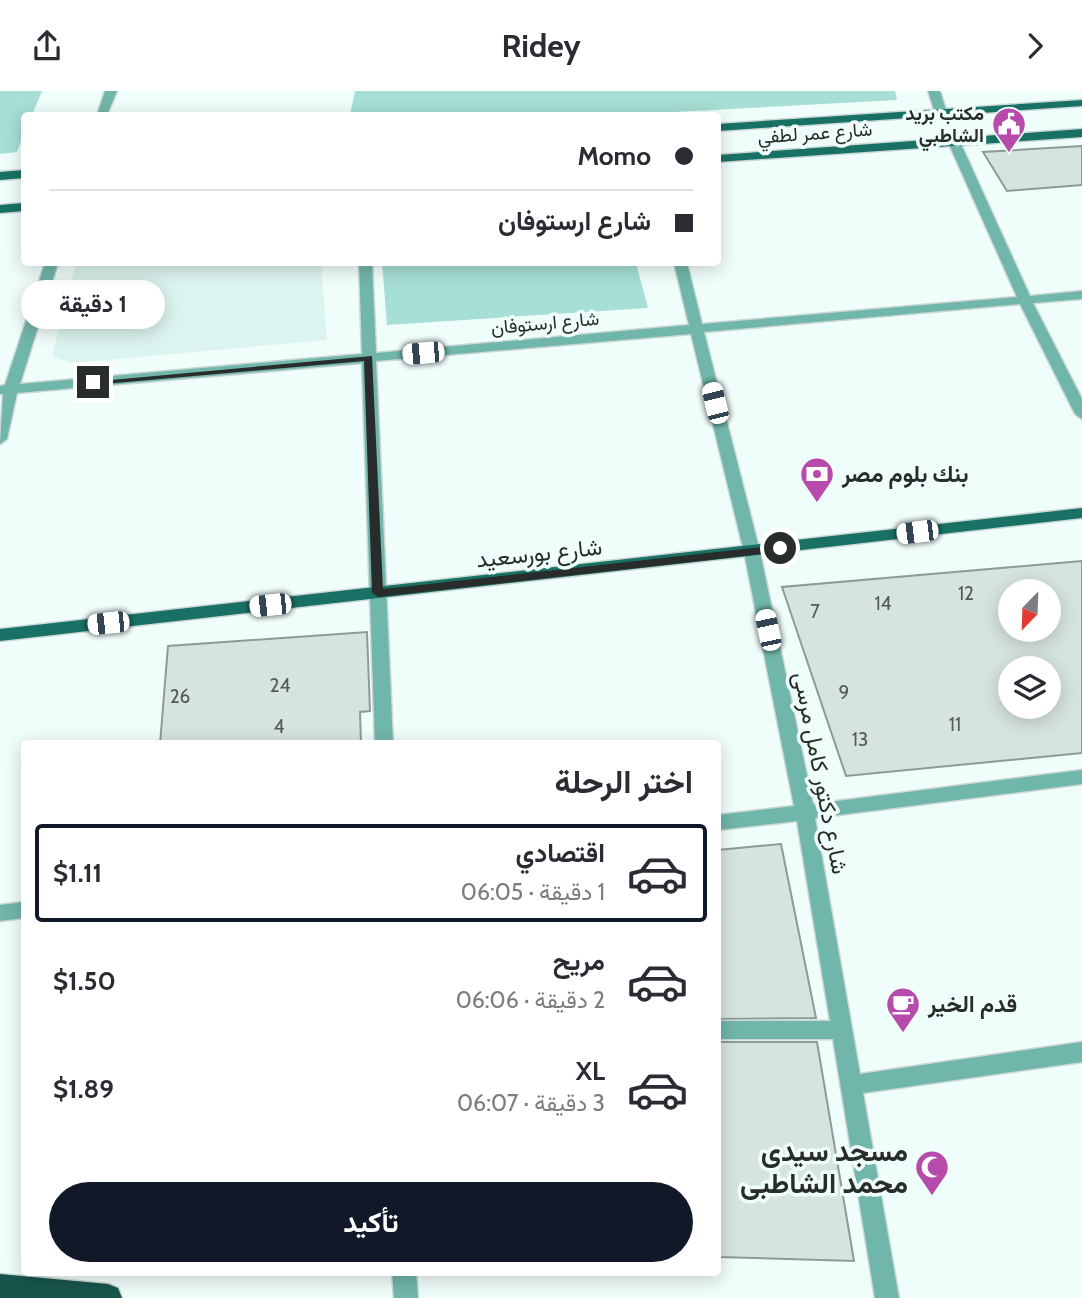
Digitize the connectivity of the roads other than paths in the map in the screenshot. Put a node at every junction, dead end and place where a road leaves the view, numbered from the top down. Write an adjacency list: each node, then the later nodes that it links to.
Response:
1 (111, 91): 4 (street)
2 (934, 91): 5 (street)
3 (1082, 103): 5 (main road, شارع عمر لطفي)
4 (103, 112)
5 (941, 113): 6 (main road, شارع عمر لطفي)
6 (721, 128)
7 (1082, 133): 8 (main road, شارع عمر لطفي)
8 (954, 142): 9 (main road, شارع عمر لطفي); 18 (street)
9 (721, 159)
10 (21, 174): 11 (main road)
11 (0, 176)
12 (21, 207): 13 (main road)
13 (0, 209)
14 (50, 266): 21 (street)
15 (365, 266): 20 (street)
16 (682, 266): 19 (street, شارع دكتور كامل مرسى)
17 (1082, 295): 18 (street, شارع ارستوفان)
18 (1025, 300): 19 (street, شارع ارستوفان); 22 (street)
19 (697, 329): 20 (street, شارع ارستوفان); 25 (street, شارع دكتور كامل مرسى)
20 (369, 358): 21 (street, شارع ارستوفان); 26 (street)
21 (6, 390): 23 (street)
22 (1082, 414)
23 (1, 434)
24 (1082, 513): 25 (main road, شارع بورسعيد)
25 (752, 552): 26 (main road, شارع بورسعيد); 30 (street, شارع دكتور كامل مرسى)
26 (378, 593): 27 (main road, شارع بورسعيد); 28 (street)
27 (0, 635)
28 (384, 740)
29 (1082, 777): 30 (street)
30 (806, 812): 31 (street); 35 (street, شارع دكتور كامل مرسى)
31 (721, 823)
32 (21, 910): 33 (street)
33 (0, 913)
34 (721, 1030): 35 (street)
35 (842, 1030): 37 (street, شارع دكتور كامل مرسى)
36 (1082, 1052): 37 (street)
37 (851, 1085): 42 (street, شارع دكتور كامل مرسى)
38 (404, 1276): 41 (street)
39 (0, 1289): 40 (highway)
40 (108, 1298)
41 (406, 1298)
42 (887, 1298)

